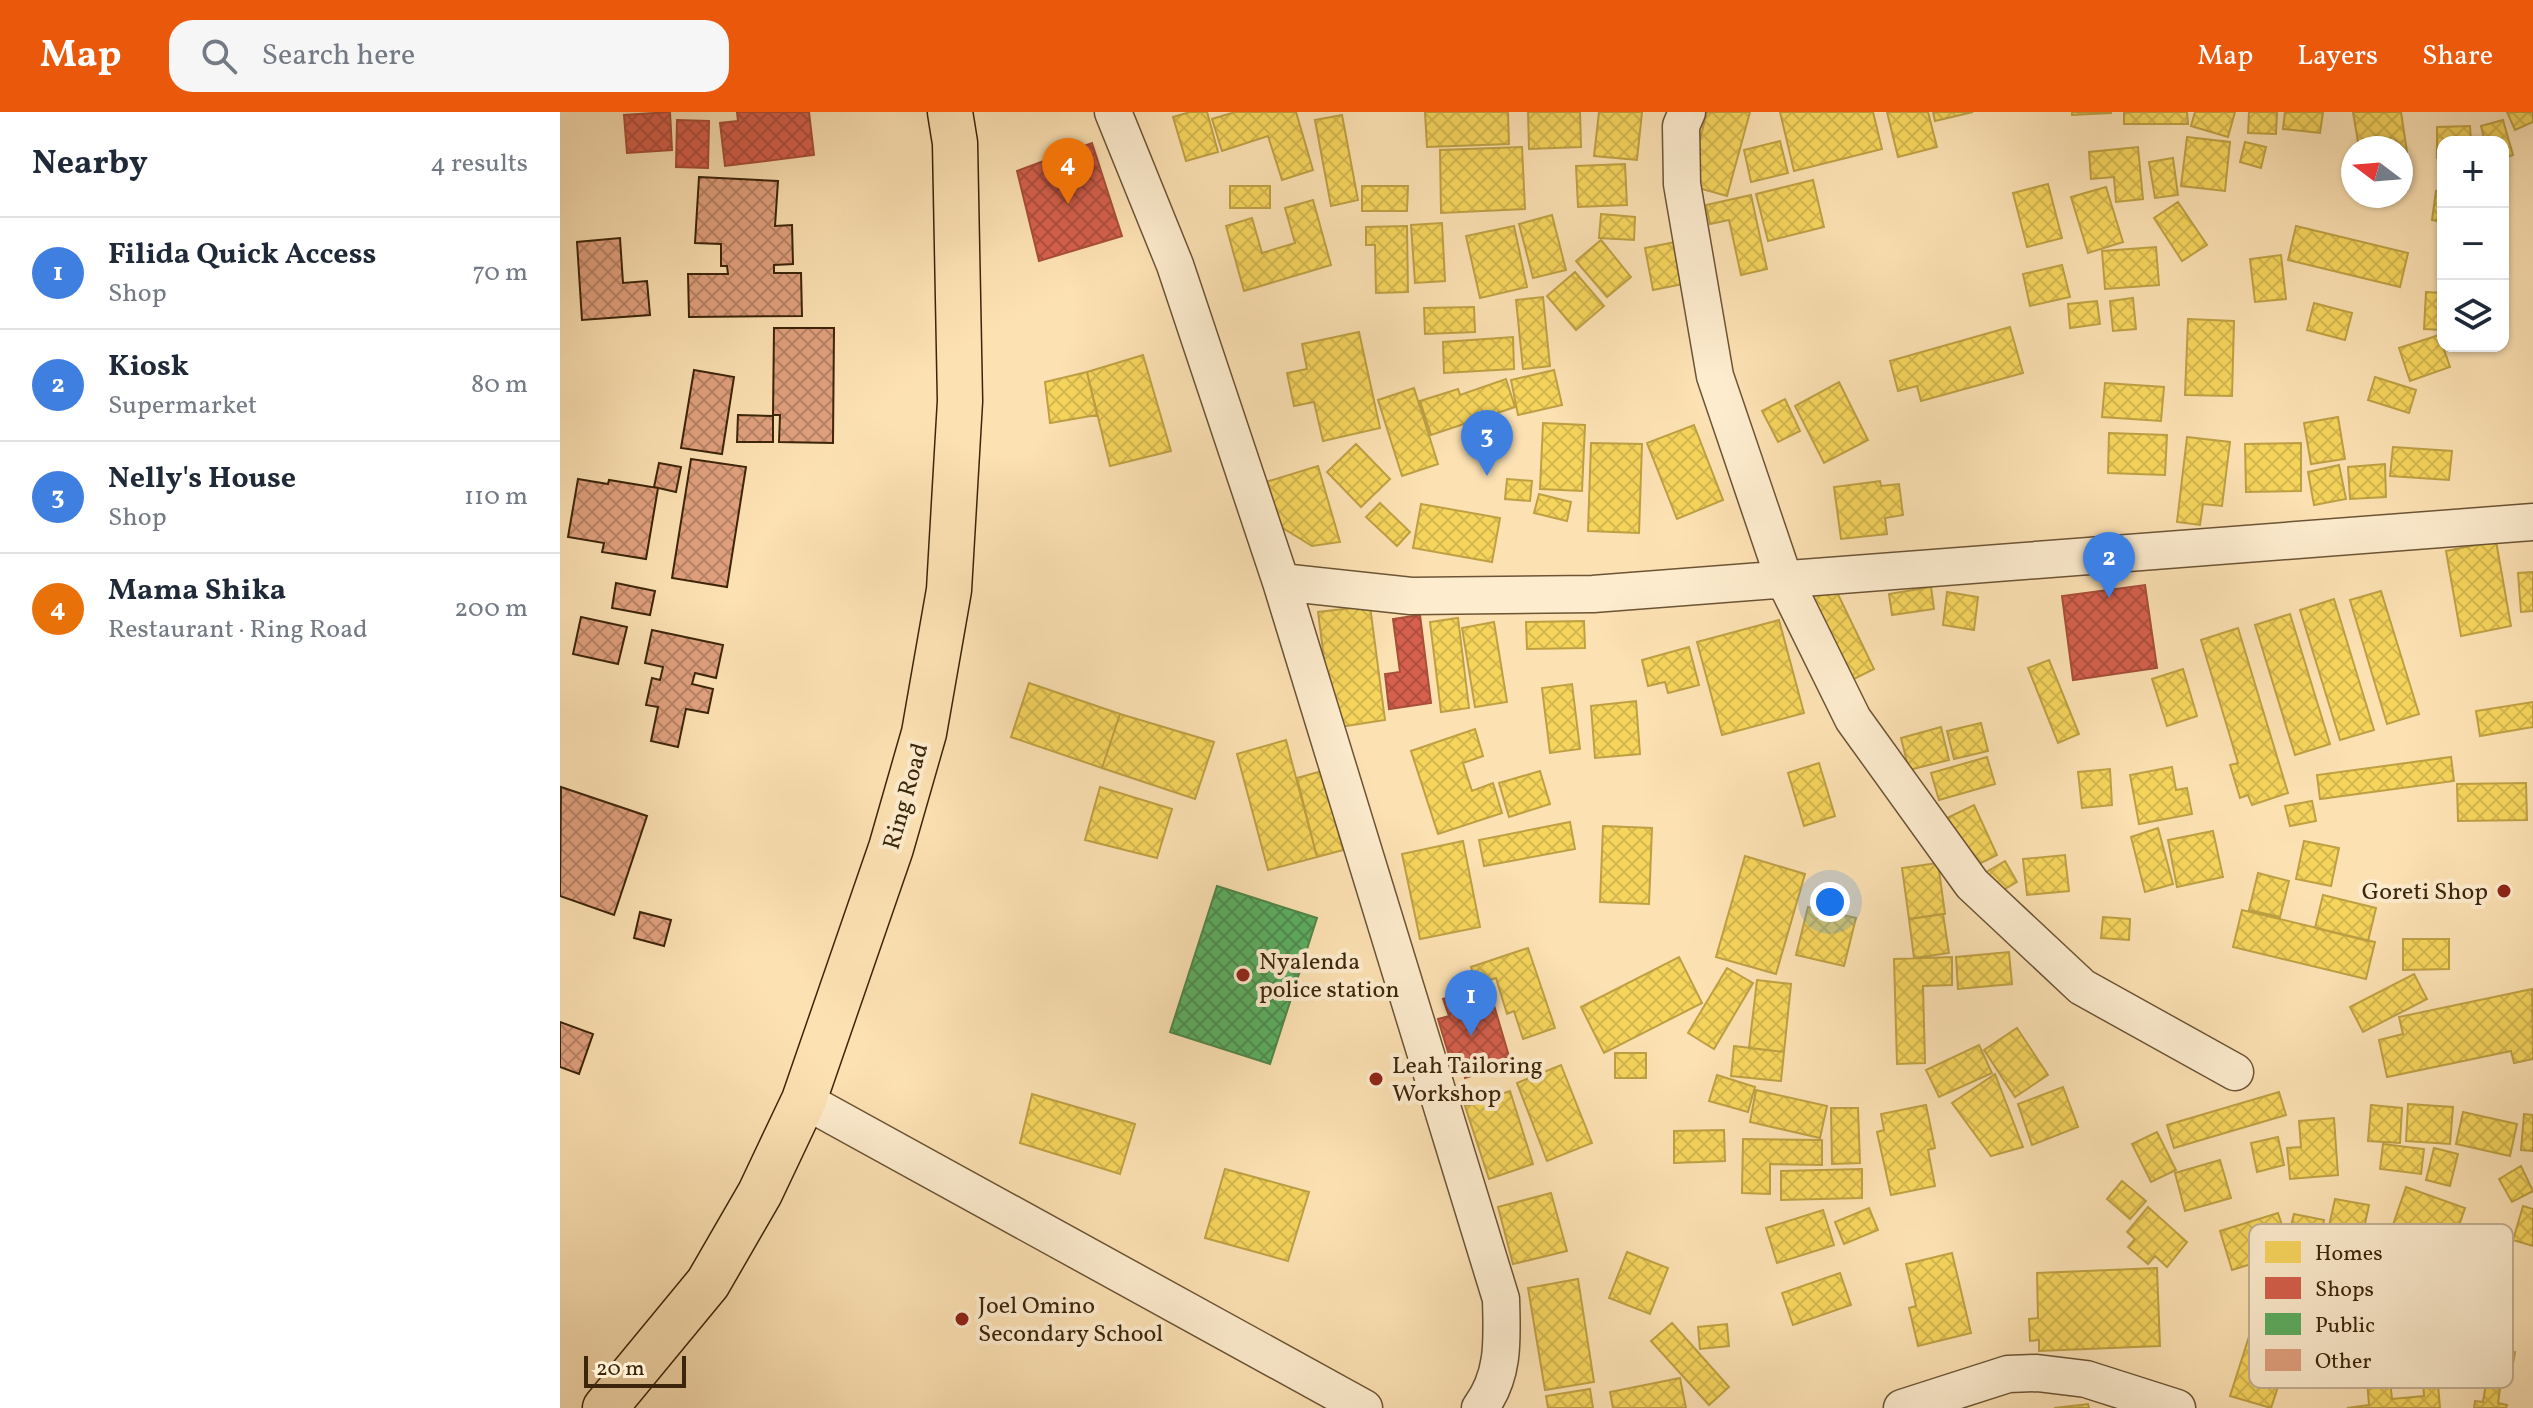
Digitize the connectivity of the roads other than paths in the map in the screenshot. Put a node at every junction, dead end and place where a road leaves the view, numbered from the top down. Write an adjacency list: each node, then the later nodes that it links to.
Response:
1 (950, 112): 8 (main road, Ring Road)
2 (1113, 112): 6 (street)
3 (1687, 112): 5 (street)
4 (2533, 522): 5 (street)
5 (1784, 579): 6 (street); 7 (street)
6 (1281, 582): 11 (street)
7 (2235, 1072)
8 (804, 1100): 9 (main road, Ring Road); 10 (street)
9 (605, 1408)
10 (1364, 1408)
11 (1480, 1408)
12 (1902, 1408): 13 (street)
13 (2177, 1408)

